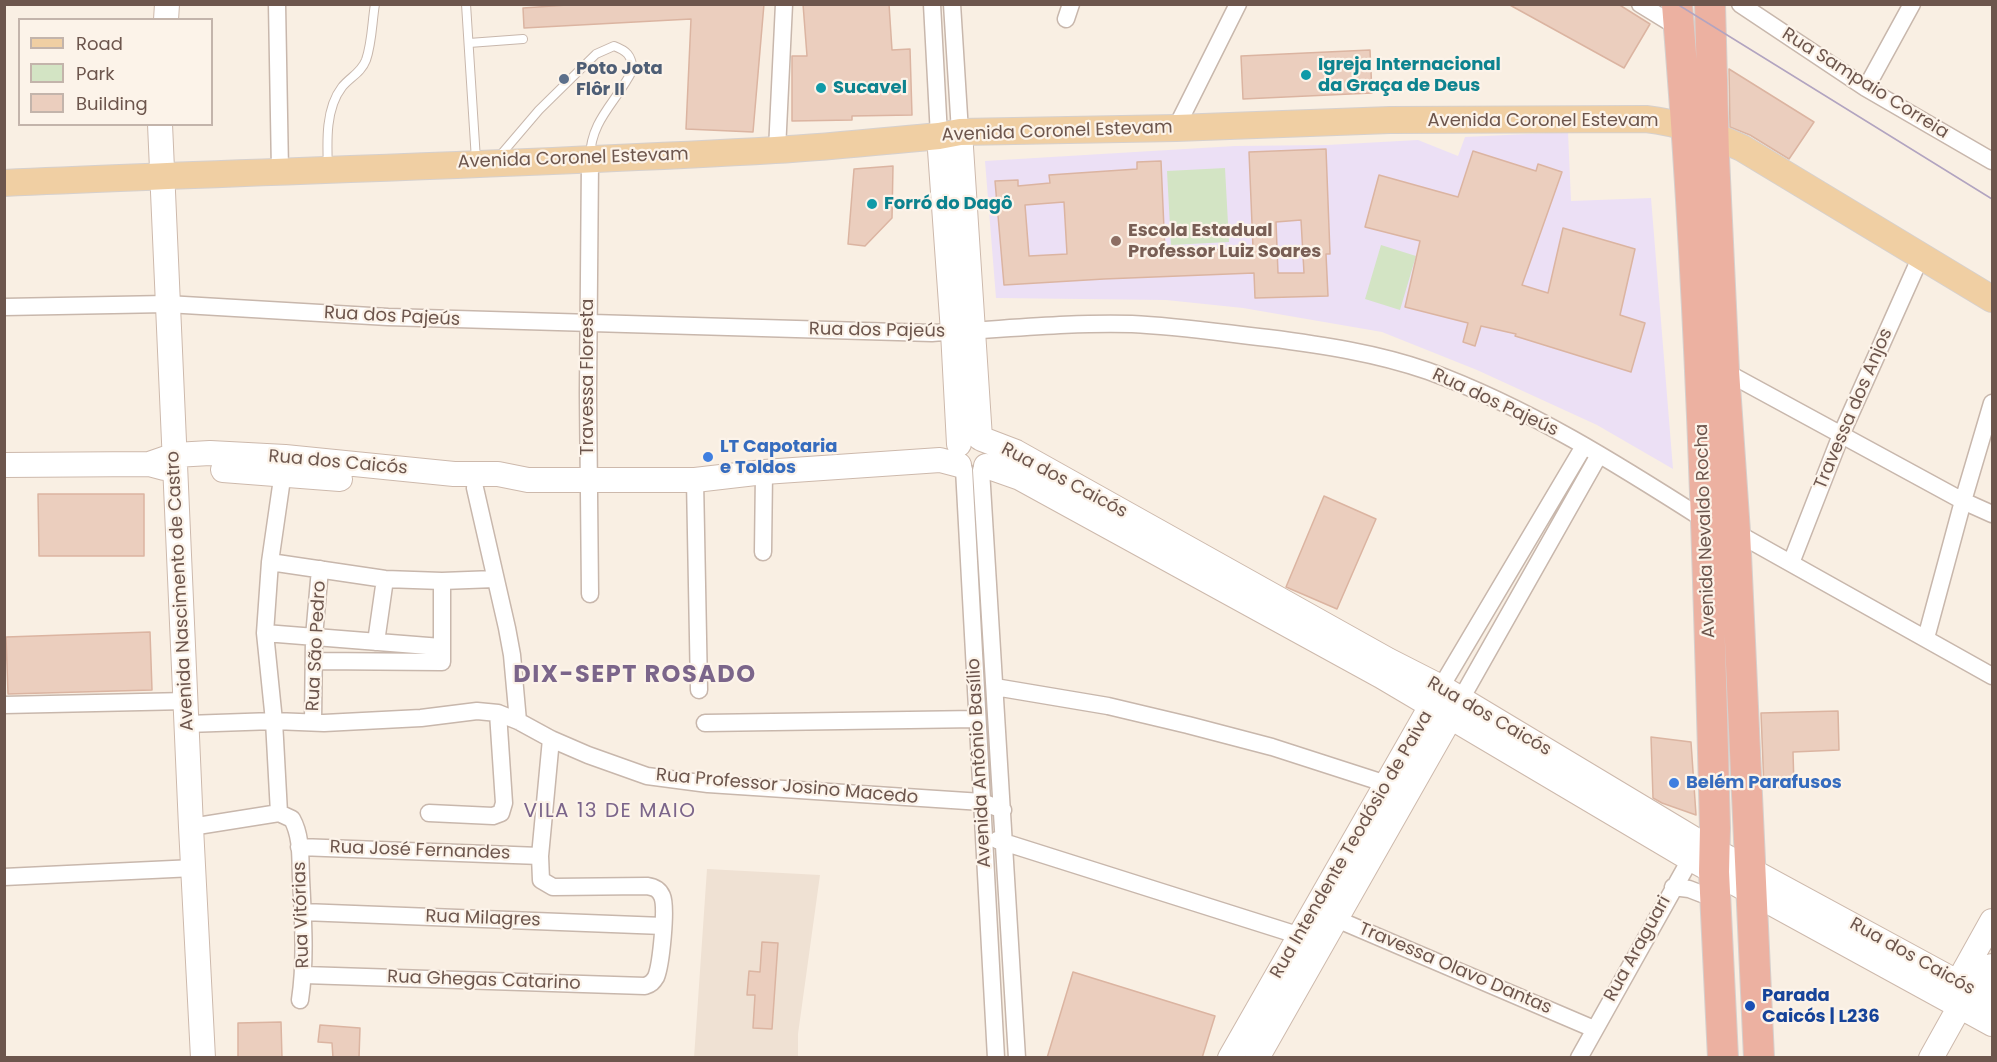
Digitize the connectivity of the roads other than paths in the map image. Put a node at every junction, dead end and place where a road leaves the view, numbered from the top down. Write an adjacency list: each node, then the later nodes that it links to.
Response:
1 (277, 4): 25 (street)
2 (375, 4): 24 (lane)
3 (466, 4): 14 (lane)
4 (784, 4): 20 (street)
5 (932, 4): 19 (street, Avenida Antônio Basílio)
6 (952, 4): 19 (street, Avenida Antônio Basílio)
7 (1238, 4): 17 (street)
8 (1640, 4): 12 (street)
9 (1710, 4): 18 (highway, Avenida Nevaldo Rocha)
10 (1740, 4): 15 (street, Rua Sampaio Correia)
11 (1912, 4): 15 (street)
12 (1678, 16): 18 (highway, Avenida Nevaldo Rocha)
13 (523, 39): 14 (lane)
14 (469, 43): 23 (lane)
15 (1866, 88): 22 (street, Rua Sampaio Correia)
16 (160, 126): 26 (street, Avenida Nascimento de Castro)
17 (1176, 128): 18 (main road, Avenida Coronel Estevam); 19 (main road, Avenida Coronel Estevam)
18 (1700, 130): 28 (main road, Avenida Coronel Estevam); 34 (highway, Avenida Nevaldo Rocha); 50 (highway, Avenida Nevaldo Rocha)
19 (949, 134): 20 (main road, Avenida Coronel Estevam); 33 (street, Avenida Antônio Basílio)
20 (777, 150): 21 (main road, Avenida Coronel Estevam)
21 (590, 160): 23 (main road, Avenida Coronel Estevam); 23 (lane); 32 (street, Travessa Floresta)
22 (1992, 161)
23 (485, 164): 24 (main road, Avenida Coronel Estevam)
24 (328, 169): 25 (main road, Avenida Coronel Estevam)
25 (280, 171): 26 (main road, Avenida Coronel Estevam)
26 (163, 176): 27 (main road, Avenida Coronel Estevam); 30 (street, Avenida Nascimento de Castro)
27 (4, 183)
28 (1921, 256): 29 (main road, Avenida Coronel Estevam); 36 (street, Travessa dos Anjos)
29 (1992, 299)
30 (168, 304): 31 (street, Rua dos Pajeús); 32 (street, Rua dos Pajeús); 40 (street, Avenida Nascimento de Castro)
31 (4, 307)
32 (588, 324): 33 (street, Rua dos Pajeús); 45 (street, Travessa Floresta)
33 (963, 331): 37 (street, Rua dos Pajeús); 39 (street, Avenida Antônio Basílio)
34 (1724, 370): 36 (street); 51 (highway, Avenida Nevaldo Rocha)
35 (1992, 403): 48 (street)
36 (1841, 435): 48 (street); 54 (street, Travessa dos Anjos)
37 (1584, 446): 38 (street, Rua dos Pajeús); 69 (street, Rua Intendente Teodósio de Paiva)
38 (1599, 455): 50 (street, Rua dos Pajeús); 69 (street, Rua Intendente Teodósio de Paiva)
39 (967, 456): 43 (street, Rua dos Caicós); 67 (street, Avenida Antônio Basílio); 69 (street, Rua dos Caicós); 73 (street, Avenida Antônio Basílio)
40 (175, 463): 41 (street, Rua dos Caicós); 42 (street, Rua dos Caicós); 71 (street, Avenida Nascimento de Castro)
41 (4, 465)
42 (284, 466): 44 (street, Rua dos Caicós); 47 (street, Rua dos Caicós); 53 (street)
43 (764, 472): 46 (street, Rua dos Caicós); 52 (street)
44 (528, 480): 45 (street, Rua dos Caicós); 47 (street, Rua dos Caicós)
45 (589, 480): 46 (street, Rua dos Caicós); 59 (street, Travessa Floresta)
46 (695, 480): 68 (street)
47 (475, 488): 57 (street)
48 (1962, 501): 49 (street); 62 (street)
49 (1992, 514)
50 (1707, 522): 89 (highway, Avenida Nevaldo Rocha)
51 (1735, 532): 54 (street); 92 (highway, Avenida Nevaldo Rocha)
52 (762, 552)
53 (270, 562): 55 (street); 60 (street)
54 (1791, 563): 62 (street)
55 (321, 569): 56 (street); 61 (street, Rua São Pedro)
56 (385, 579): 58 (street); 63 (street)
57 (495, 579): 58 (street); 75 (street)
58 (442, 581): 64 (street)
59 (590, 594)
60 (265, 633): 61 (street); 74 (street)
61 (314, 637): 63 (street); 65 (street, Rua São Pedro)
62 (1926, 638): 66 (street)
63 (376, 642): 64 (street)
64 (441, 647): 65 (street)
65 (314, 660): 76 (street, Rua São Pedro)
66 (1992, 676)
67 (995, 687): 79 (street); 81 (street, Avenida Antônio Basílio)
68 (699, 690)
69 (1446, 703): 79 (street, Rua Intendente Teodósio de Paiva); 89 (street, Rua dos Caicós)
70 (4, 705): 71 (street, Rua Professor Josino Macedo)
71 (187, 712): 74 (street, Rua Professor Josino Macedo); 84 (street, Avenida Nascimento de Castro)
72 (498, 713): 75 (street, Rua Professor Josino Macedo); 76 (street, Rua Professor Josino Macedo); 83 (street)
73 (977, 719): 77 (street); 80 (street, Avenida Antônio Basílio)
74 (274, 721): 76 (street, Rua Professor Josino Macedo); 82 (street)
75 (518, 721): 78 (street, Rua Professor Josino Macedo)
76 (313, 722)
77 (705, 723)
78 (551, 739): 80 (street, Rua Professor Josino Macedo); 88 (street)
79 (1397, 787): 95 (street, Rua Intendente Teodósio de Paiva)
80 (982, 802): 81 (street, Rua Professor Josino Macedo); 85 (street, Avenida Antônio Basílio)
81 (1003, 810): 87 (street, Avenida Antônio Basílio)
82 (279, 813): 84 (street); 86 (street)
83 (429, 813)
84 (191, 826): 90 (street, Avenida Nascimento de Castro)
85 (984, 834): 87 (street); 107 (street, Avenida Antônio Basílio)
86 (299, 839): 88 (street, Rua José Fernandes); 94 (street, Rua Vitórias)
87 (1005, 843): 98 (street); 108 (street, Avenida Antônio Basílio)
88 (540, 856): 97 (street)
89 (1707, 864): 92 (street, Rua dos Caicós); 93 (street, Rua Araguari); 93 (street); 112 (highway, Avenida Nevaldo Rocha)
90 (194, 868): 91 (street); 106 (street, Avenida Nascimento de Castro)
91 (4, 877)
92 (1748, 886): 101 (street, Rua dos Caicós); 113 (highway, Avenida Nevaldo Rocha)
93 (1673, 887): 105 (street, Rua Araguari)
94 (303, 912): 97 (street, Rua Milagres); 100 (street, Rua Vitórias)
95 (1326, 914): 98 (street, Rua Intendente Teodósio de Paiva); 105 (street, Travessa Olavo Dantas)
96 (1992, 921): 101 (street)
97 (663, 927): 100 (street, Rua Ghegas Catarino)
98 (1311, 939): 103 (street, Rua Intendente Teodósio de Paiva)
99 (1992, 966): 101 (street)
100 (304, 975): 102 (street, Rua Vitórias)
101 (1972, 995): 104 (street, Rua dos Caicós); 114 (street)
102 (300, 1000)
103 (1273, 1006): 109 (street, Rua Intendente Teodósio de Paiva); 110 (street, Rua Intendente Teodósio de Paiva)
104 (1992, 1024)
105 (1594, 1029): 111 (street, Rua Araguari)
106 (203, 1058)
107 (996, 1058)
108 (1017, 1058)
109 (1230, 1058)
110 (1257, 1058)
111 (1579, 1058)
112 (1723, 1058)
113 (1759, 1058)
114 (1931, 1058)

